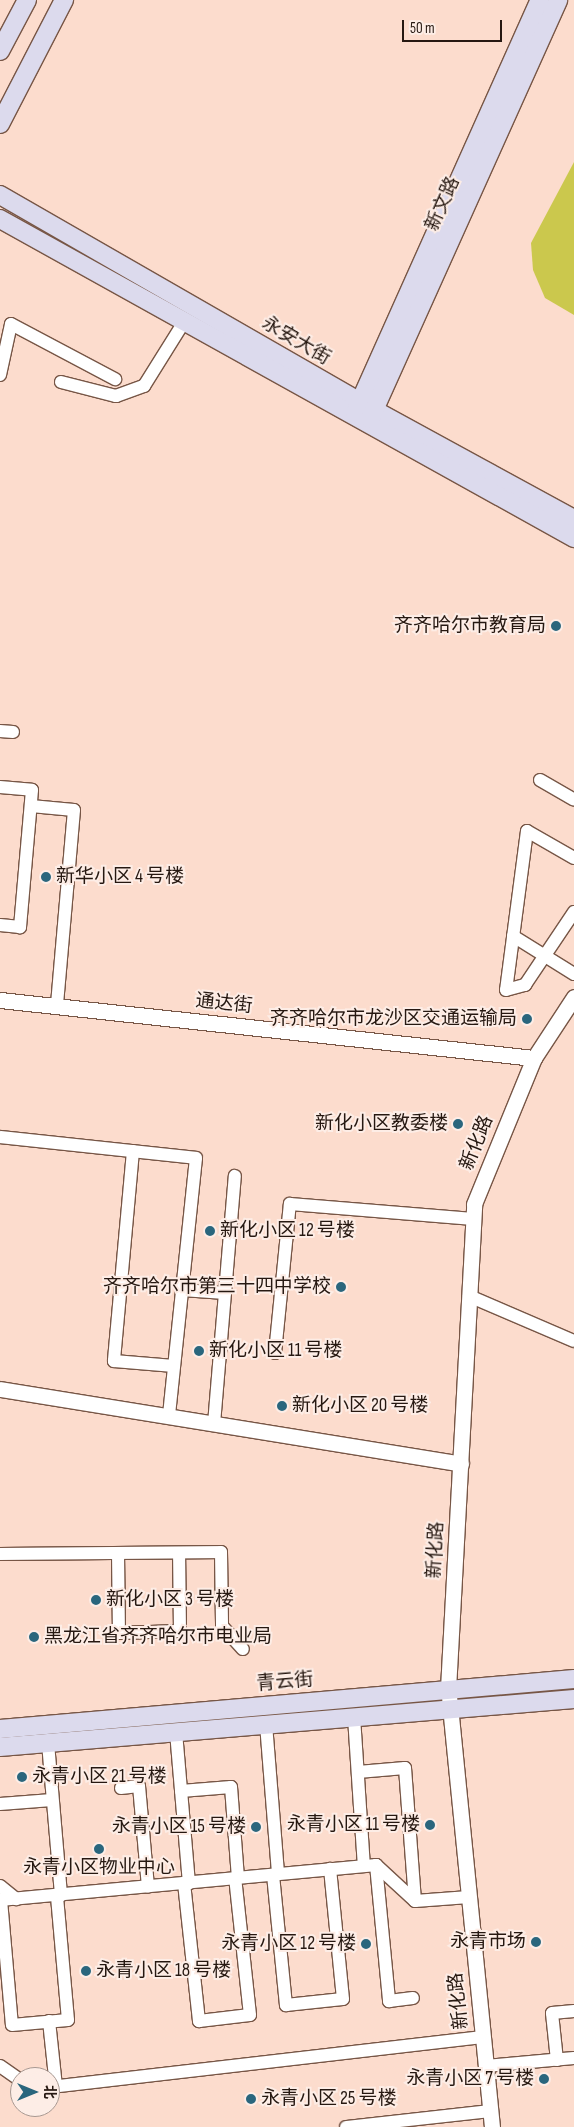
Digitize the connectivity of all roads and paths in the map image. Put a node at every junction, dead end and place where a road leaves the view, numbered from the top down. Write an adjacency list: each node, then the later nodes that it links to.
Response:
1 (27, 0): 5 (main road)
2 (64, 0): 6 (main road)
3 (540, 0): 13 (main road, 新文路)
4 (558, 0): 13 (main road, 新文路)
5 (0, 51)
6 (0, 124)
7 (0, 195): 13 (main road, 永安大街)
8 (0, 220): 9 (main road, 永安大街)
9 (184, 322): 12 (street); 13 (main road, 永安大街)
10 (0, 375): 11 (street)
11 (115, 378)
12 (61, 382)
13 (364, 413): 14 (main road, 永安大街); 15 (main road, 永安大街)
14 (574, 519)
15 (574, 538)
16 (540, 780): 18 (street)
17 (0, 787): 19 (street)
18 (574, 800)
19 (31, 806): 22 (street); 28 (street)
20 (574, 858): 23 (street)
21 (574, 912): 24 (street)
22 (0, 925)
23 (513, 936): 24 (street); 24 (street)
24 (545, 956): 25 (street)
25 (574, 974)
26 (574, 997): 29 (street, 新化路)
27 (0, 1000): 28 (street, 通达街)
28 (57, 1006): 29 (street, 通达街)
29 (534, 1058): 33 (street, 新化路)
30 (0, 1137): 31 (street)
31 (133, 1151): 34 (street); 39 (street)
32 (235, 1176): 35 (street)
33 (473, 1218): 36 (street, 新化路); 38 (street)
34 (182, 1290): 35 (street); 39 (street)
35 (225, 1294): 42 (street)
36 (469, 1296): 37 (street); 43 (street, 新化路)
37 (574, 1341)
38 (276, 1353)
39 (174, 1366): 41 (street)
40 (0, 1389): 41 (street)
41 (169, 1416): 42 (street)
42 (214, 1424): 43 (street)
43 (461, 1464): 49 (street, 新化路)
44 (179, 1553): 46 (street); 46 (street); 47 (street)
45 (0, 1554): 46 (street)
46 (118, 1554)
47 (243, 1649)
48 (574, 1679): 49 (main road, 青云街)
49 (448, 1689): 51 (street, 新化路); 54 (main road, 青云街)
50 (574, 1699): 51 (main road)
51 (450, 1709): 52 (main road); 71 (street, 新化路)
52 (354, 1717): 53 (main road); 58 (street)
53 (266, 1724): 55 (main road); 65 (street)
54 (0, 1729)
55 (176, 1732): 56 (main road); 60 (street)
56 (48, 1743): 57 (main road); 61 (street)
57 (0, 1747)
58 (358, 1772): 63 (street); 74 (street)
59 (121, 1788): 69 (street)
60 (181, 1791): 66 (street); 67 (street)
61 (52, 1800): 62 (street); 70 (street)
62 (0, 1804)
63 (370, 1866): 64 (street); 74 (street); 75 (street)
64 (330, 1869): 65 (street); 65 (street)
65 (276, 1875): 66 (street)
66 (237, 1878): 67 (street); 67 (street)
67 (187, 1883): 69 (street)
68 (0, 1886): 72 (street)
69 (148, 1887): 70 (street)
70 (59, 1895): 72 (street); 77 (street)
71 (469, 1897): 74 (street); 78 (street, 新化路)
72 (16, 1899): 73 (street)
73 (0, 1900): 77 (street)
74 (415, 1901)
75 (413, 1998)
76 (574, 2011): 80 (street)
77 (49, 2022): 82 (street)
78 (483, 2037): 81 (street, 新化路); 83 (street)
79 (574, 2058): 80 (street)
80 (557, 2060): 81 (street)
81 (486, 2066): 84 (street, 新化路)
82 (52, 2067)
83 (60, 2086)
84 (491, 2111): 85 (street); 86 (street, 新化路)
85 (346, 2127)
86 (492, 2127)

